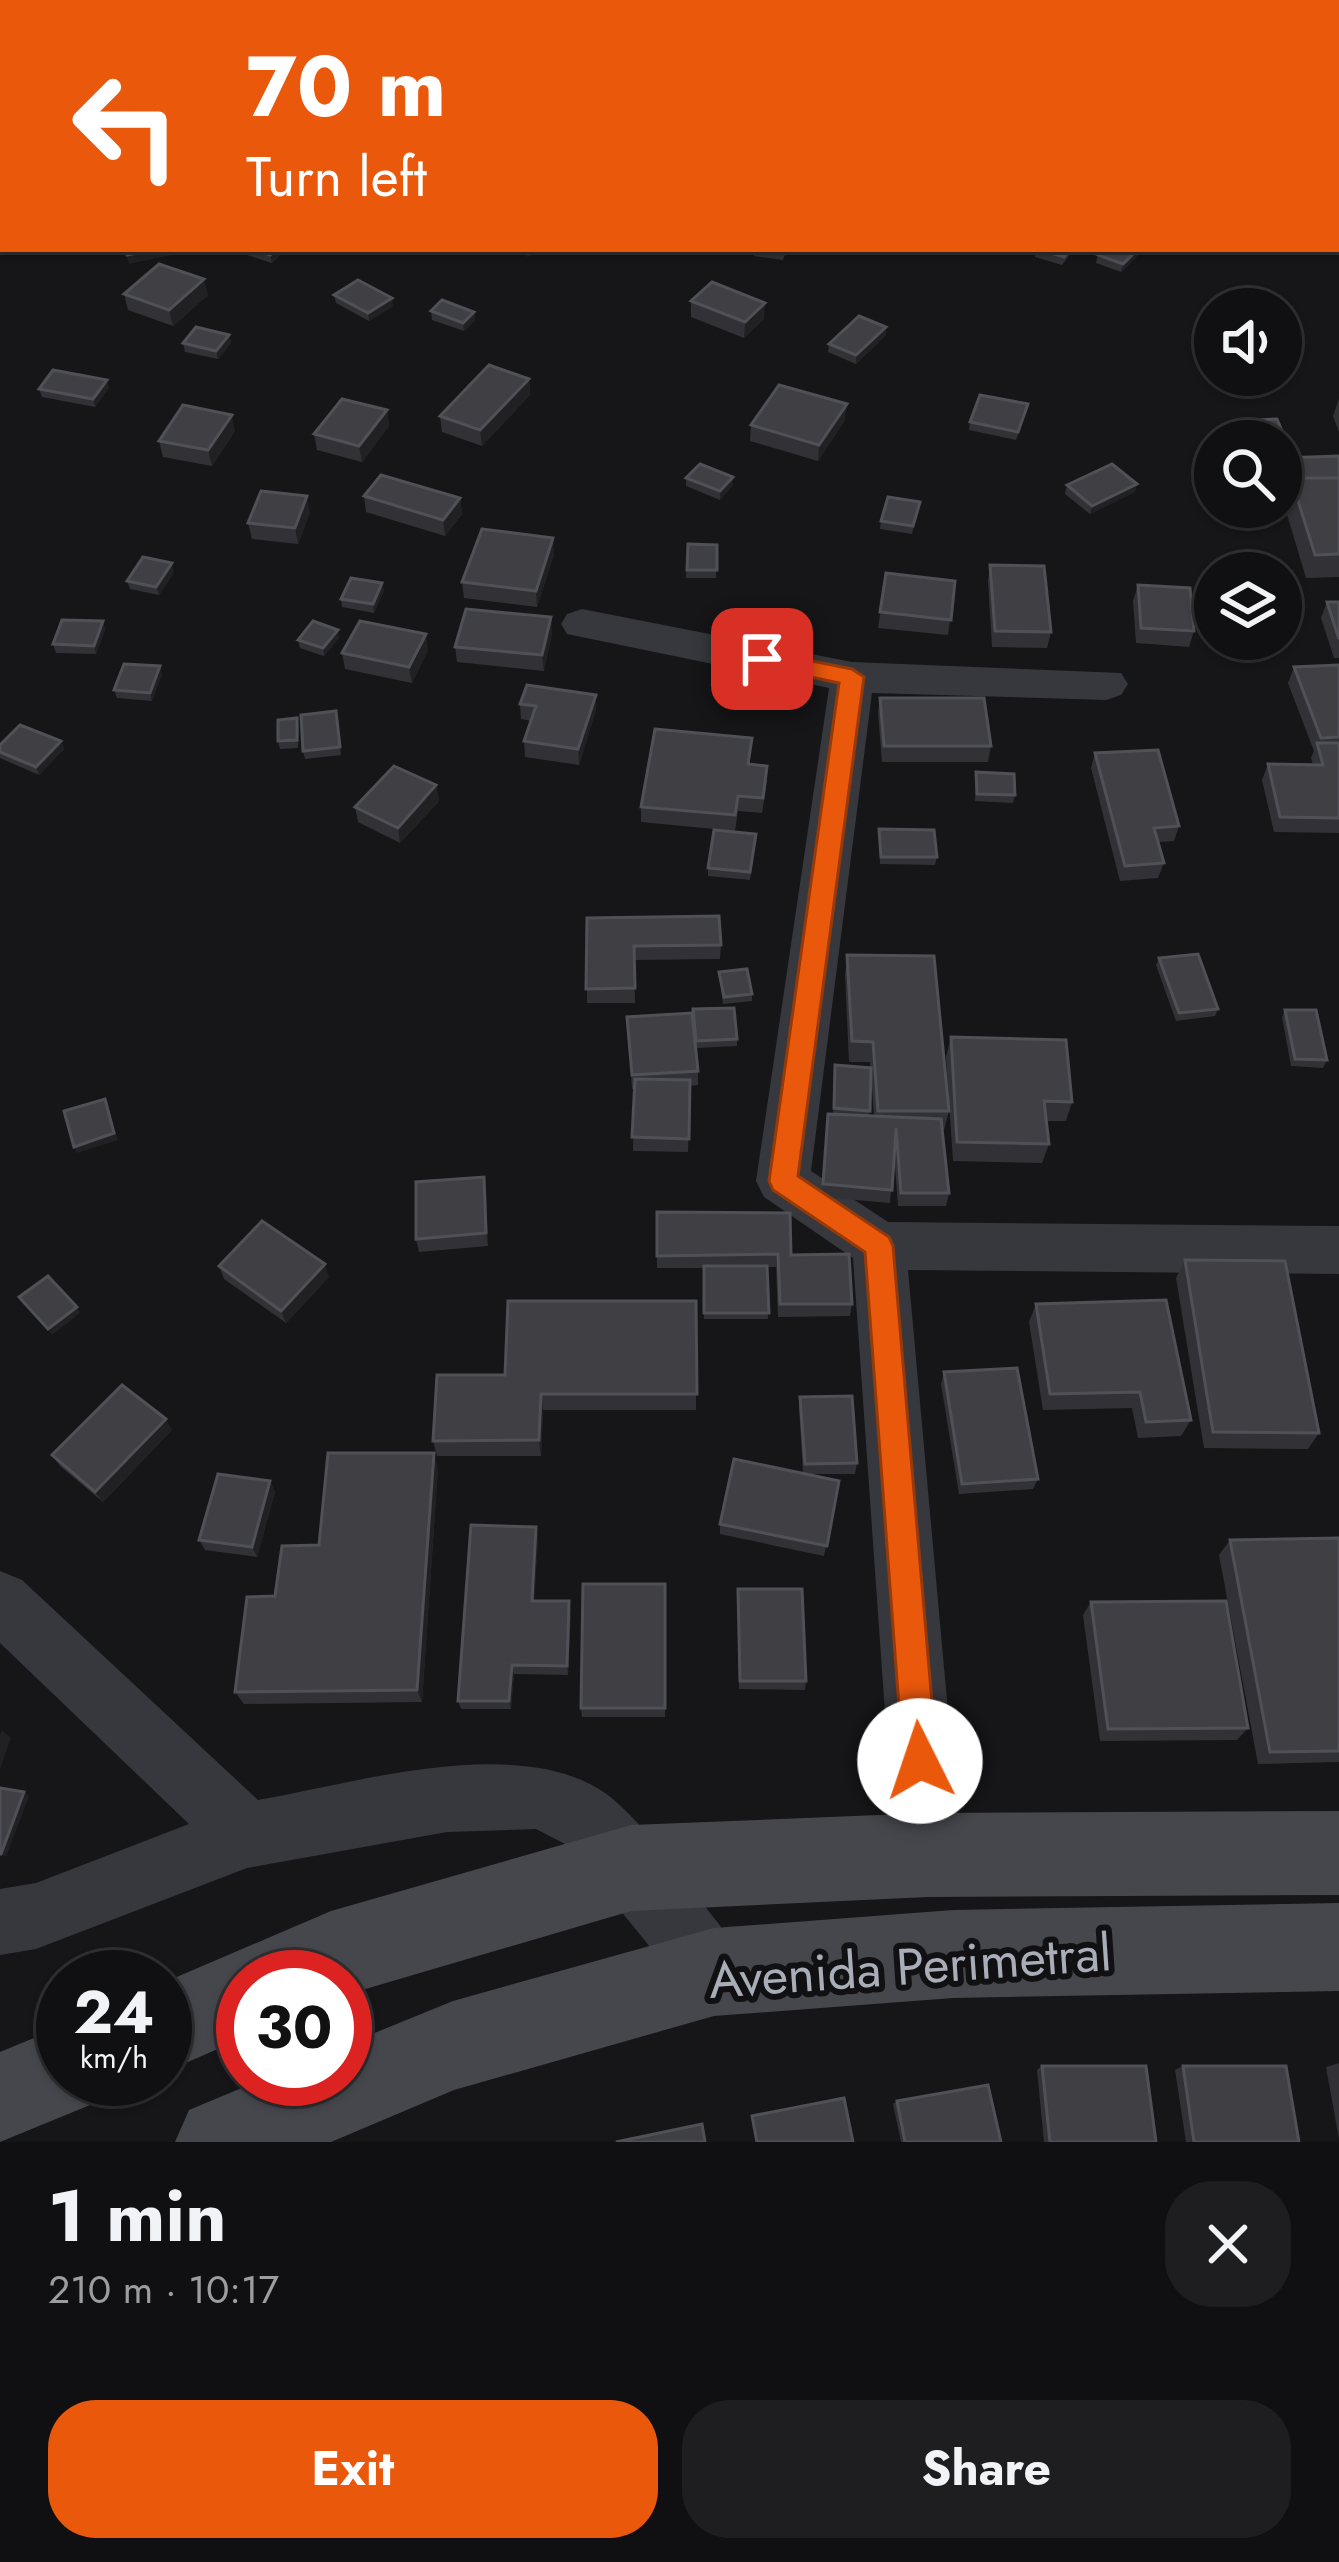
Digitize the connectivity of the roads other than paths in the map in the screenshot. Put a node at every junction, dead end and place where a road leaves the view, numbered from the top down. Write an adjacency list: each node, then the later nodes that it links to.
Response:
1 (582, 623): 2 (street)
2 (852, 677): 3 (street); 4 (street)
3 (1106, 684)
4 (879, 1246): 5 (street); 9 (street)
5 (1339, 1250)
6 (0, 1601): 7 (street)
7 (247, 1834): 10 (street); 11 (street)
8 (1339, 1853): 9 (main road)
9 (928, 1855): 10 (main road)
10 (632, 1868): 13 (main road); 14 (street)
11 (0, 1922)
12 (1339, 1947): 14 (main road, Avenida Perimetral)
13 (348, 1950)
14 (714, 1972): 17 (main road, Avenida Perimetral)
15 (36, 2083): 16 (main road)
16 (0, 2098)
17 (221, 2142)

